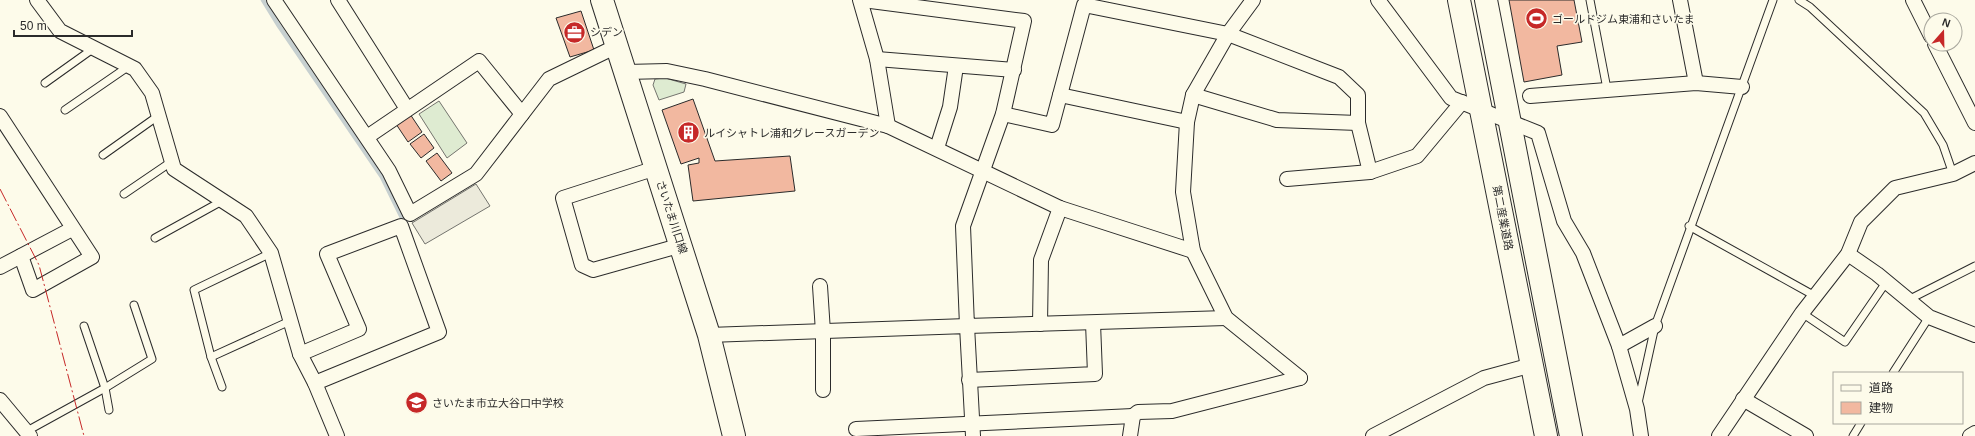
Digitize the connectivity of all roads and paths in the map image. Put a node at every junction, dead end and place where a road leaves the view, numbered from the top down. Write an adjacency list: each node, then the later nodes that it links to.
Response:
1 (37, 0): 19 (street)
2 (274, 0): 46 (street)
3 (338, 0): 34 (street)
4 (602, 0): 18 (main road, さいたま川口線)
5 (860, 0): 21 (street)
6 (863, 0): 24 (street)
7 (1253, 0): 17 (street)
8 (1378, 0): 33 (street)
9 (1459, 0): 36 (main road, 第二産業道路)
10 (1486, 0): 41 (main road)
11 (1590, 0): 29 (lane)
12 (1680, 0): 27 (street)
13 (1773, 0): 28 (lane)
14 (1799, 0): 54 (lane)
15 (1913, 0): 16 (street)
16 (1923, 20)
17 (1228, 34): 30 (street); 31 (street); 43 (street)
18 (617, 46): 25 (main road, さいたま川口線); 37 (street)
19 (94, 48): 22 (street); 26 (lane)
20 (1939, 52): 44 (street)
21 (877, 59): 23 (street); 45 (street)
22 (129, 66): 35 (lane); 40 (street)
23 (956, 66): 24 (street); 47 (street)
24 (1014, 70): 38 (street)
25 (626, 72): 45 (street); 51 (main road, さいたま川口線)
26 (45, 83)
27 (1696, 83): 28 (street); 29 (street)
28 (1742, 87): 59 (lane)
29 (1607, 89): 32 (street)
30 (1060, 95): 38 (street); 42 (street)
31 (1194, 95): 42 (street); 43 (street)
32 (1530, 96)
33 (1462, 102): 36 (street); 53 (street)
34 (407, 109): 37 (street); 46 (street)
35 (65, 110)
36 (1481, 110): 41 (street); 89 (main road, 第二産業道路)
37 (522, 114): 46 (street)
38 (1004, 114): 52 (street)
39 (0, 116): 60 (street)
40 (158, 116): 48 (lane); 49 (street)
41 (1510, 121): 86 (street); 111 (main road)
42 (1187, 122): 63 (street)
43 (1358, 123): 53 (street)
44 (1975, 123)
45 (888, 126): 47 (street)
46 (367, 137)
47 (937, 148): 52 (street)
48 (103, 155)
49 (171, 162): 56 (lane); 57 (street)
50 (1975, 163): 54 (street)
51 (656, 168): 62 (main road, さいたま川口線); 62 (street)
52 (982, 171): 58 (street); 81 (street)
53 (1370, 172): 55 (street)
54 (1953, 174): 65 (street)
55 (1287, 179)
56 (124, 194)
57 (222, 201): 61 (lane); 64 (street)
58 (1060, 208): 63 (street); 79 (street)
59 (1689, 226): 71 (lane); 82 (lane)
60 (72, 228): 66 (street); 66 (street)
61 (155, 238)
62 (682, 246): 84 (main road, さいたま川口線)
63 (1193, 251): 76 (street)
64 (271, 253): 77 (street); 88 (lane)
65 (1848, 254): 69 (street); 71 (street)
66 (21, 256): 68 (street)
67 (1975, 266): 72 (lane)
68 (0, 267)
69 (1886, 281): 72 (street); 74 (lane)
70 (820, 286): 83 (street)
71 (1815, 296): 74 (street)
72 (1908, 300): 75 (street)
73 (134, 305): 94 (lane)
74 (1802, 313): 97 (street)
75 (1929, 317): 85 (street); 90 (lane)
76 (1226, 318): 78 (street); 100 (street)
77 (290, 321): 87 (street); 88 (lane)
78 (1093, 323): 79 (street); 91 (street)
79 (1040, 324): 81 (street)
80 (84, 326): 94 (lane)
81 (968, 326): 83 (street); 91 (street)
82 (1655, 326): 86 (street); 98 (lane)
83 (823, 332): 84 (street); 95 (street)
84 (709, 335): 107 (main road, さいたま川口線)
85 (1975, 335)
86 (1619, 346): 98 (street)
87 (300, 354): 92 (street); 92 (street)
88 (211, 357): 93 (lane)
89 (1532, 365): 109 (street); 110 (main road, 第二産業道路)
90 (1894, 372)
91 (969, 380): 103 (street)
92 (315, 383): 106 (street)
93 (222, 387)
94 (105, 388): 99 (lane); 104 (lane)
95 (823, 390)
96 (0, 400): 104 (street)
97 (1743, 400): 113 (street); 114 (street)
98 (1637, 409): 112 (street)
99 (109, 410)
100 (1133, 416): 103 (street); 108 (street)
101 (1860, 424): 115 (lane)
102 (856, 429): 103 (street)
103 (972, 429)
104 (28, 433)
105 (1975, 433): 116 (street)
106 (337, 436)
107 (734, 436)
108 (1130, 436)
109 (1373, 436)
110 (1546, 436)
111 (1571, 436)
112 (1641, 436)
113 (1719, 436)
114 (1806, 436)
115 (1853, 436)
116 (1970, 436)

